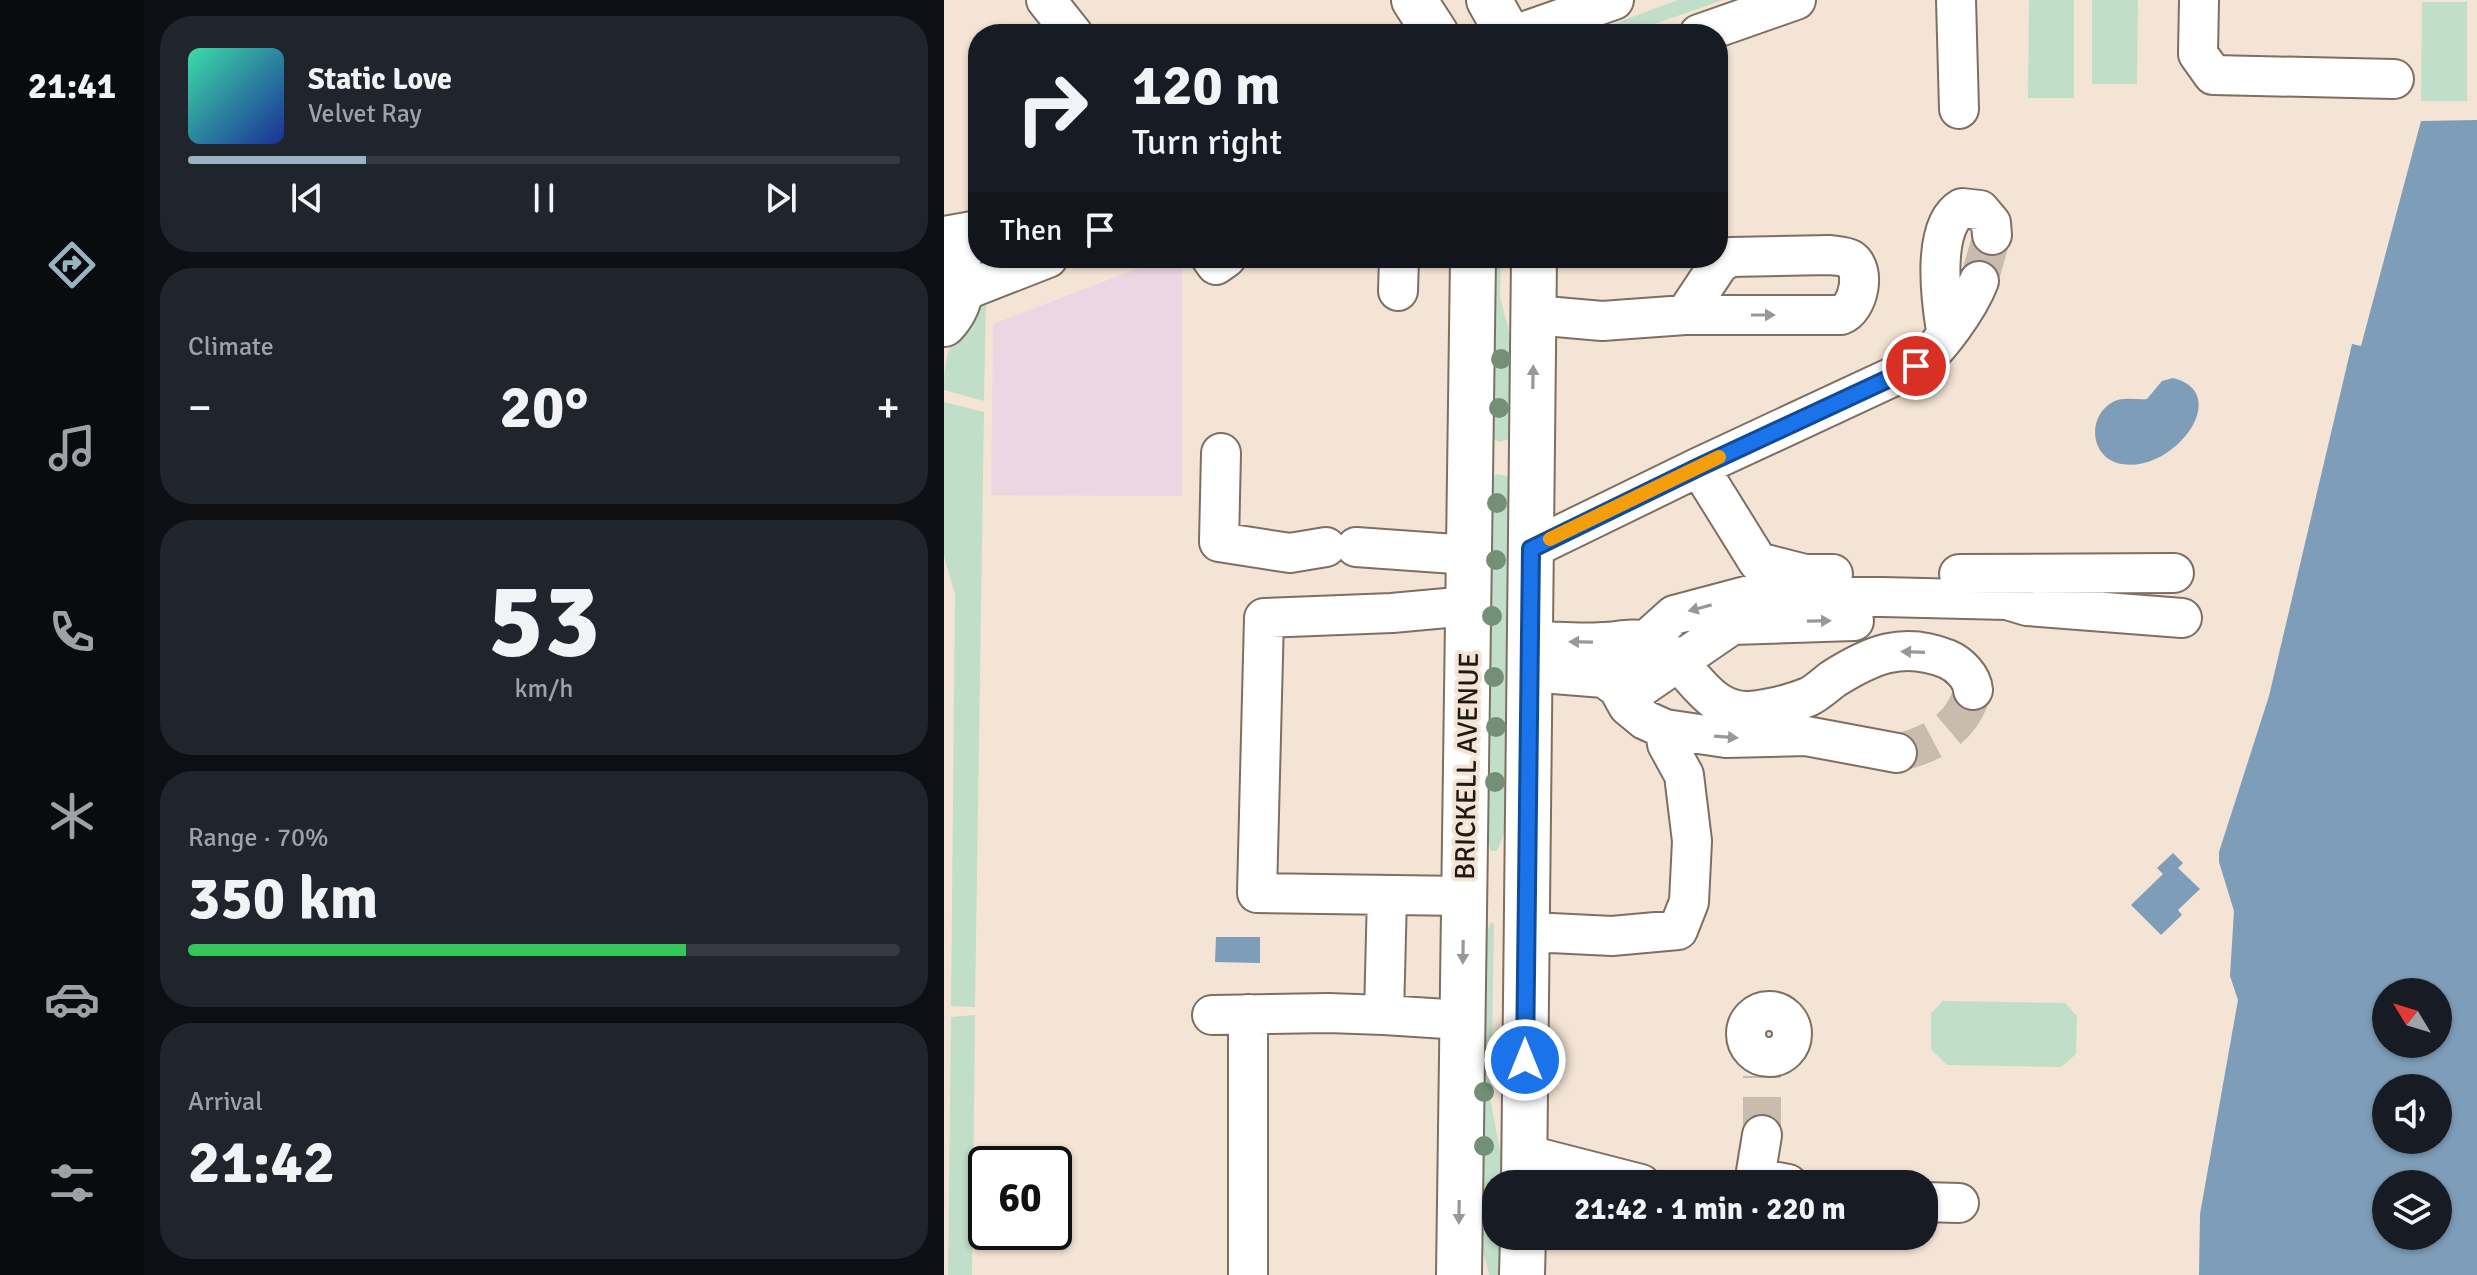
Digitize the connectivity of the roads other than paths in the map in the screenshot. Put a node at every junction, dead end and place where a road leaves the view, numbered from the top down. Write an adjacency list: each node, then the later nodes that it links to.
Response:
1 (1046, 0): 8 (street)
2 (1414, 0): 9 (main road)
3 (1489, 0): 10 (main road)
4 (1614, 0): 11 (street)
5 (1796, 0): 12 (street)
6 (1956, 0): 14 (street)
7 (2199, 0): 13 (street)
8 (1065, 24)
9 (1430, 24)
10 (1502, 24)
11 (1546, 24)
12 (1728, 24)
13 (2394, 79)
14 (1959, 109)
15 (968, 233): 17 (street)
16 (1992, 235): 25 (street)
17 (944, 239): 22 (main road)
18 (1029, 268): 22 (street)
19 (1473, 268): 27 (main road, BRICKELL AVENUE)
20 (1534, 268): 23 (main road)
21 (1979, 281): 25 (street)
22 (953, 308)
23 (1534, 315): 24 (street); 28 (main road, one-way to 23)
24 (1685, 315)
25 (1946, 331): 29 (street)
26 (1221, 453): 31 (street)
27 (1471, 454): 28 (main road); 31 (main road, BRICKELL AVENUE)
28 (1532, 455): 30 (main road)
29 (1699, 467): 30 (street); 32 (street)
30 (1531, 549): 37 (main road)
31 (1469, 555): 33 (main road, BRICKELL AVENUE)
32 (2174, 573)
33 (1468, 606): 43 (street); 44 (main road, BRICKELL AVENUE)
34 (1772, 609): 35 (street); 36 (street, one-way to 36); 38 (street)
35 (2182, 618)
36 (1646, 641): 37 (street, one-way to 37); 38 (street); 39 (street)
37 (1529, 656): 39 (street); 45 (main road)
38 (1676, 663): 39 (street); 40 (street, one-way to 38)
39 (1614, 688): 41 (street)
40 (1973, 690)
41 (1665, 729): 42 (street, one-way to 42); 45 (street)
42 (1897, 753)
43 (1387, 895): 44 (street); 46 (street)
44 (1464, 896): 45 (main road); 47 (main road, BRICKELL AVENUE, one-way to 47)
45 (1526, 914): 49 (main road)
46 (1384, 1015): 47 (street); 52 (street)
47 (1462, 1020): 53 (main road, BRICKELL AVENUE, one-way to 53)
48 (1762, 1135): 50 (street)
49 (1524, 1169)
50 (1756, 1170)
51 (1523, 1250): 54 (main road)
52 (1248, 1275)
53 (1459, 1275)
54 (1522, 1275)

